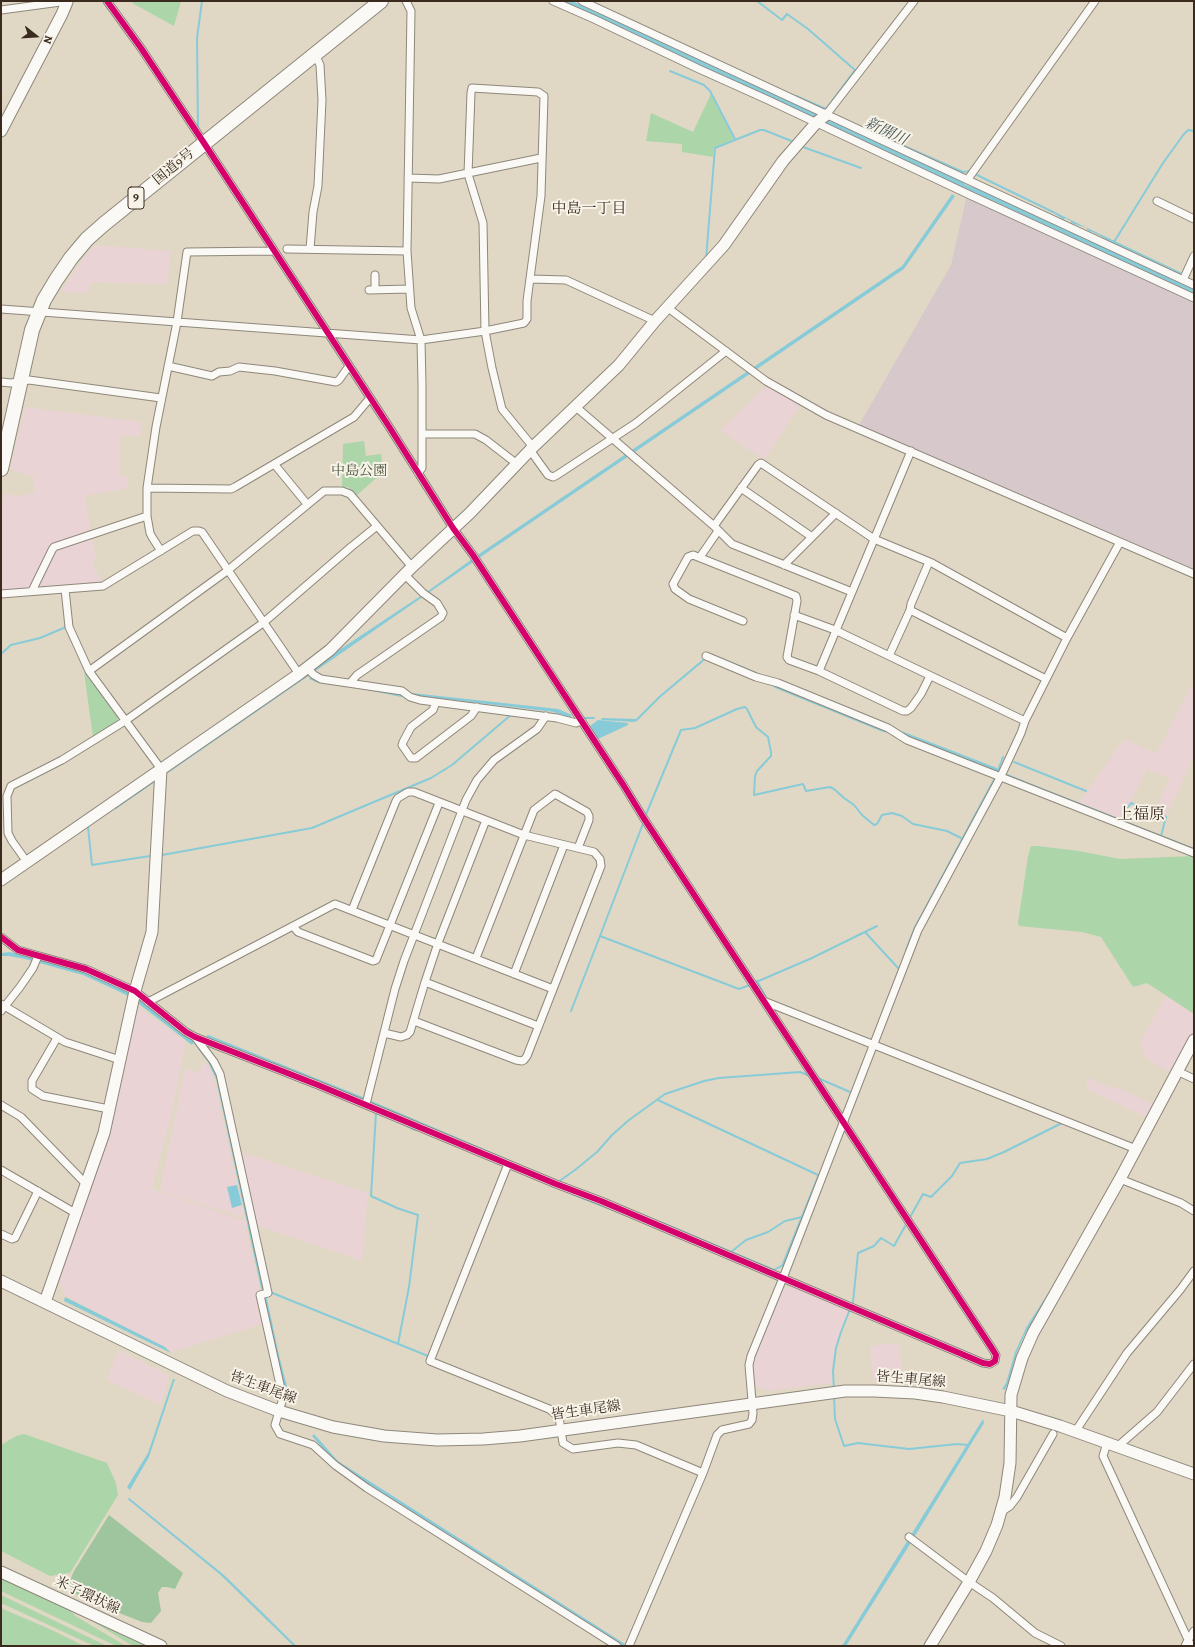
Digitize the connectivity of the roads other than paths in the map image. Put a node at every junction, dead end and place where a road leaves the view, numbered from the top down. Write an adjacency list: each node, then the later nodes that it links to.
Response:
1 (67, 1): 9 (street); 12 (street)
2 (107, 1): 13 (street)
3 (381, 1): 10 (highway, 国道9号 / 9)
4 (406, 1): 16 (street)
5 (553, 1): 11 (street)
6 (582, 1): 11 (street)
7 (914, 1): 11 (street)
8 (1095, 1): 17 (street)
9 (1, 10)
10 (315, 54): 13 (highway, 国道9号 / 9); 21 (street)
11 (820, 120): 17 (street); 17 (street); 31 (street)
12 (1, 131)
13 (204, 143): 22 (street); 33 (highway, 国道9号 / 9)
14 (541, 158): 15 (street); 15 (street); 26 (street)
15 (468, 174): 16 (street); 36 (street)
16 (408, 178): 23 (street)
17 (968, 185): 27 (street); 30 (street)
18 (1157, 202): 19 (street)
19 (1194, 219)
20 (287, 249): 21 (street)
21 (310, 249): 23 (street)
22 (273, 251): 35 (street); 37 (street)
23 (407, 251): 29 (street)
24 (1194, 256): 27 (street)
25 (375, 275): 29 (street)
26 (531, 279): 34 (street); 36 (street)
27 (1183, 280): 28 (street)
28 (1194, 285)
29 (410, 289): 38 (street)
30 (1194, 298)
31 (668, 308): 34 (street); 39 (street)
32 (1, 309): 33 (street)
33 (39, 312): 35 (street); 42 (highway, 国道9号 / 9)
34 (655, 321): 46 (street)
35 (177, 322): 37 (street); 40 (street)
36 (485, 331): 38 (street); 49 (street)
37 (327, 333): 38 (street); 41 (street)
38 (421, 340): 47 (street)
39 (726, 351): 48 (street); 50 (street)
40 (168, 366): 41 (street); 44 (street)
41 (349, 366): 45 (street)
42 (20, 381): 43 (street); 44 (street); 53 (highway, 国道9号 / 9)
43 (1, 382)
44 (161, 398): 55 (street)
45 (370, 398): 52 (street); 54 (street)
46 (576, 407): 48 (street); 49 (street)
47 (422, 434): 51 (street); 54 (street)
48 (612, 438): 49 (street); 62 (street)
49 (532, 449): 51 (street)
50 (910, 451): 64 (street); 65 (street)
51 (517, 464): 61 (street)
52 (275, 465): 55 (street); 57 (street)
53 (1, 469)
54 (418, 473): 61 (street)
55 (147, 488): 59 (street)
56 (741, 488): 58 (street); 62 (street); 63 (street)
57 (307, 504): 60 (street); 70 (street)
58 (836, 513): 63 (street); 64 (street)
59 (148, 516): 66 (street); 74 (street)
60 (377, 526): 71 (street); 80 (street)
61 (453, 528): 71 (street); 95 (street)
62 (716, 528): 67 (street); 69 (street)
63 (812, 537): 69 (street)
64 (874, 539): 68 (street); 75 (street)
65 (1120, 542): 72 (street); 82 (street)
66 (161, 551): 70 (street); 73 (street)
67 (700, 557): 78 (street); 79 (street)
68 (929, 562): 77 (street); 82 (street)
69 (784, 565): 75 (street)
70 (227, 571): 80 (street); 85 (street)
71 (409, 571): 87 (street); 90 (street)
72 (1194, 574)
73 (66, 589): 74 (street); 85 (street)
74 (32, 591): 76 (street)
75 (852, 592): 81 (street)
76 (1, 594)
77 (910, 610): 84 (street); 89 (street)
78 (794, 615): 81 (street); 86 (street)
79 (743, 621)
80 (263, 622): 87 (street); 94 (street)
81 (836, 630): 84 (street); 86 (street)
82 (1067, 638): 89 (street)
83 (706, 656): 98 (street)
84 (888, 656): 88 (street)
85 (88, 671): 94 (street)
86 (819, 671): 88 (street)
87 (307, 672): 90 (street); 97 (street)
88 (930, 676): 96 (street)
89 (1046, 679): 96 (street)
90 (350, 683): 91 (street)
91 (436, 702): 92 (street); 92 (street)
92 (477, 707): 93 (street)
93 (546, 716): 95 (street); 100 (street)
94 (126, 721): 97 (street); 106 (street)
95 (581, 721): 121 (street)
96 (1025, 721): 98 (street)
97 (161, 769): 106 (street); 119 (street)
98 (1000, 774): 105 (street); 129 (street)
99 (439, 803): 100 (street); 108 (street); 109 (street)
100 (461, 811): 101 (street); 111 (street)
101 (486, 820): 102 (street); 113 (street)
102 (524, 835): 103 (street); 104 (street); 115 (street)
103 (564, 845): 104 (street); 116 (street)
104 (578, 848): 118 (street)
105 (1194, 853)
106 (27, 862): 107 (street)
107 (1, 880)
108 (352, 910): 109 (street); 110 (street)
109 (391, 925): 110 (street); 111 (street)
110 (293, 926): 120 (street)
111 (414, 934): 113 (street); 125 (street)
112 (1, 937): 114 (street)
113 (438, 943): 115 (street); 117 (street)
114 (38, 956): 119 (street); 122 (street)
115 (476, 958): 116 (street)
116 (514, 974): 118 (street)
117 (424, 982): 123 (street); 124 (street)
118 (553, 989): 124 (street)
119 (134, 997): 120 (street); 130 (street)
120 (148, 1002): 126 (street)
121 (766, 1002): 129 (street); 136 (street)
122 (2, 1007): 127 (street)
123 (414, 1021): 124 (street); 125 (street)
124 (538, 1026)
125 (384, 1033): 133 (street)
126 (195, 1037): 133 (street); 152 (street)
127 (57, 1038): 130 (street); 135 (street)
128 (1194, 1040): 131 (street)
129 (873, 1044): 136 (street); 137 (street)
130 (120, 1060): 135 (street)
131 (1177, 1071): 132 (street); 137 (street)
132 (1194, 1079)
133 (366, 1104): 138 (street)
134 (1, 1105): 141 (street)
135 (110, 1109): 141 (street)
136 (843, 1120): 147 (street); 147 (street)
137 (1136, 1149): 140 (street)
138 (508, 1164): 147 (street); 154 (street)
139 (1, 1170): 142 (street)
140 (1120, 1179): 143 (street); 153 (street)
141 (87, 1185): 144 (street)
142 (38, 1191): 144 (street); 145 (street)
143 (1194, 1211)
144 (77, 1214): 149 (street)
145 (1, 1234)
146 (1194, 1271): 155 (street)
147 (782, 1278): 151 (street)
148 (1, 1281): 149 (street, 皆生車尾線)
149 (45, 1302): 152 (street, 皆生車尾線)
150 (1194, 1364): 157 (street)
151 (752, 1403): 153 (street, 皆生車尾線); 154 (street, 皆生車尾線); 158 (street)
152 (279, 1411): 154 (street, 皆生車尾線); 168 (street)
153 (1011, 1411): 155 (street, 皆生車尾線); 160 (street)
154 (562, 1430): 158 (street)
155 (1075, 1432): 157 (street, 皆生車尾線)
156 (1053, 1434): 160 (street)
157 (1112, 1445): 159 (street, 皆生車尾線); 165 (street)
158 (703, 1473): 166 (street)
159 (1194, 1474)
160 (1001, 1512): 163 (street)
161 (912, 1540): 163 (street)
162 (1, 1572): 167 (street, 米子環状線)
163 (969, 1582): 169 (street); 170 (street)
164 (1194, 1631): 165 (street)
165 (1188, 1644)
166 (629, 1645)
167 (160, 1646)
168 (617, 1646)
169 (930, 1646)
170 (1061, 1646)

